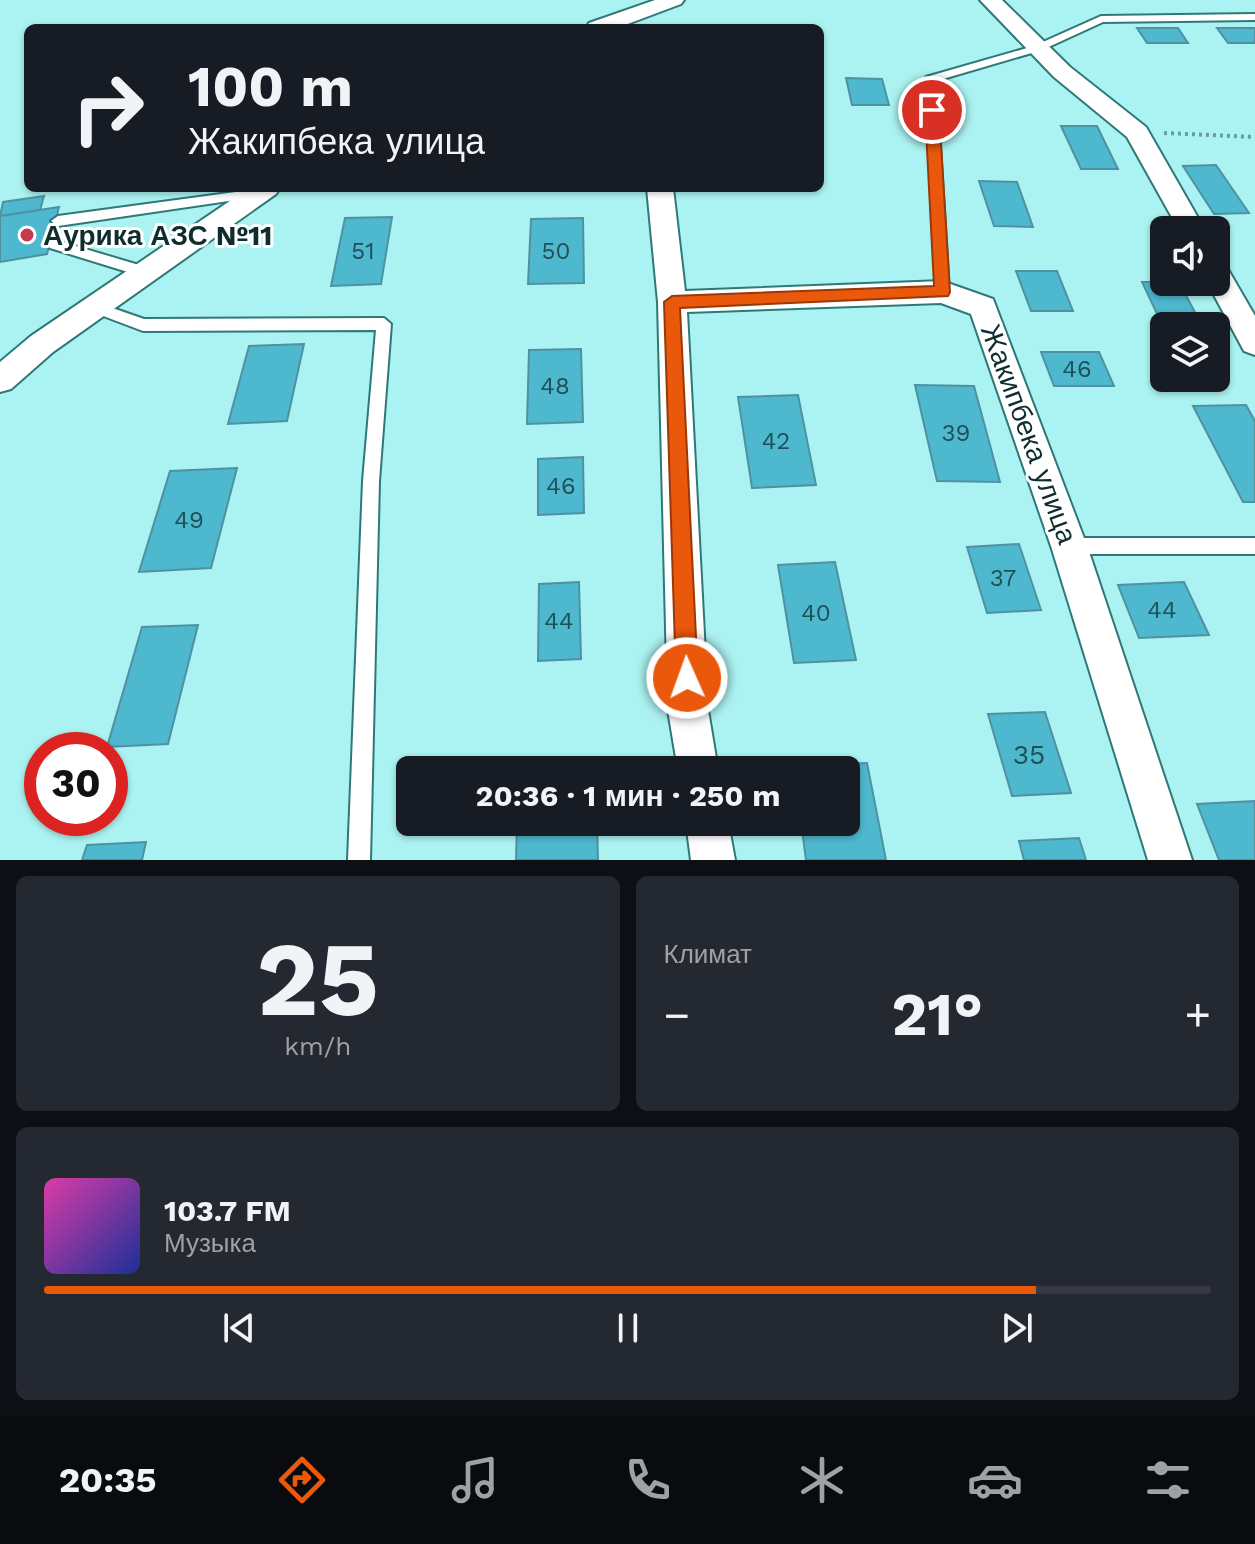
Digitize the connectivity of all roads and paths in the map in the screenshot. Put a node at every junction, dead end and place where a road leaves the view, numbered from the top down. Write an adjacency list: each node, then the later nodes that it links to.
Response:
1 (674, 0): 4 (street)
2 (990, 0): 5 (street)
3 (1255, 17): 5 (lane)
4 (628, 23)
5 (1038, 48): 6 (street); 15 (lane)
6 (1137, 132): 7 (path); 11 (street)
7 (1255, 137)
8 (256, 192): 12 (lane)
9 (262, 192): 14 (street)
10 (660, 192): 17 (street)
11 (1184, 216)
12 (58, 221)
13 (55, 245): 14 (lane)
14 (144, 272): 18 (street)
15 (942, 292): 17 (street, Жакипбека улица); 21 (street, Жакипбека улица)
16 (1229, 296): 19 (street)
17 (672, 302): 23 (street)
18 (95, 307): 20 (street); 25 (lane)
19 (1255, 343)
20 (0, 380)
21 (1069, 546): 22 (lane); 27 (street, Жакипбека улица)
22 (1255, 546)
23 (696, 756)
24 (709, 836): 26 (street)
25 (359, 860)
26 (713, 860)
27 (1170, 860)

